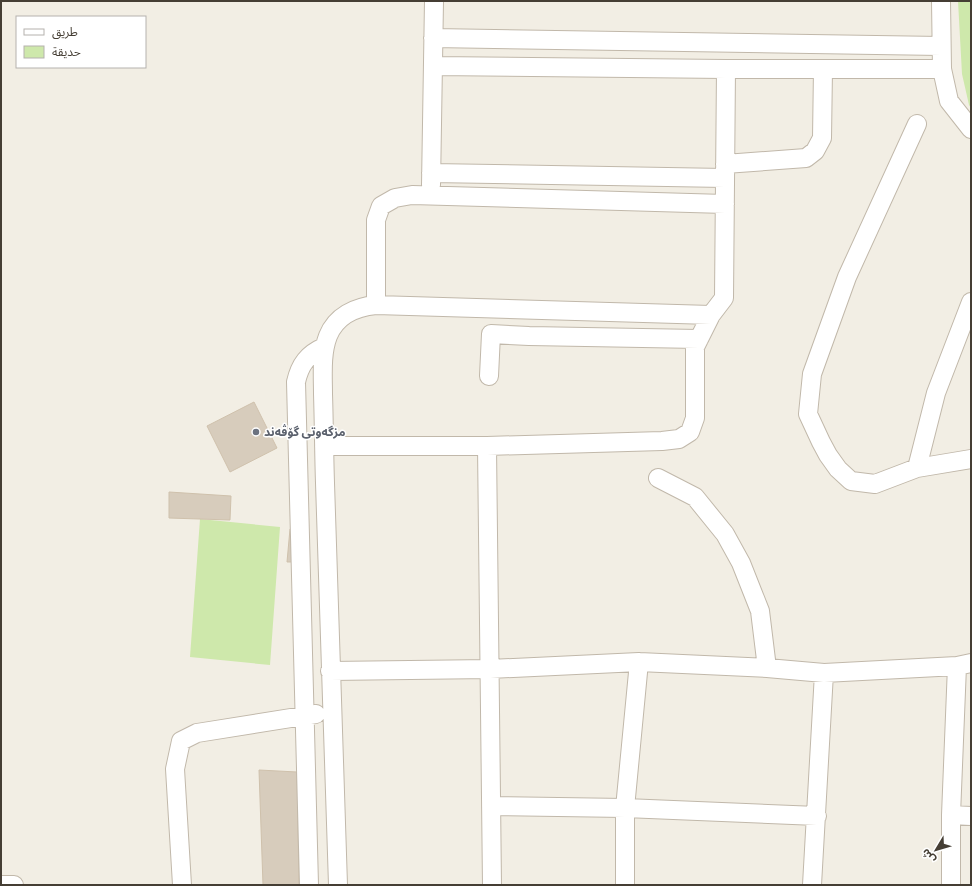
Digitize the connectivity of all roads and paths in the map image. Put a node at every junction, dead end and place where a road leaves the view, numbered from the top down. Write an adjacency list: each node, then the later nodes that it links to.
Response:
1 (434, 1): 3 (street)
2 (941, 1): 4 (street)
3 (433, 38): 4 (street); 5 (street)
4 (941, 46): 8 (street)
5 (433, 66): 6 (street); 12 (street)
6 (726, 69): 7 (street); 11 (street)
7 (823, 69): 8 (street); 11 (street)
8 (942, 69): 10 (street)
9 (917, 124): 24 (street)
10 (971, 130)
11 (725, 171): 12 (street); 14 (street)
12 (431, 173): 13 (street)
13 (431, 196): 14 (street); 16 (street)
14 (725, 204): 17 (street)
15 (971, 302): 24 (street)
16 (376, 305): 17 (street); 19 (street)
17 (711, 315): 18 (street)
18 (699, 339): 20 (street); 22 (street)
19 (324, 347): 21 (street); 33 (street)
20 (490, 376)
21 (324, 446): 22 (street); 30 (street)
22 (487, 446): 29 (street)
23 (971, 459): 24 (street)
24 (917, 468)
25 (658, 478): 28 (street)
26 (639, 662): 28 (street); 29 (street); 35 (street)
27 (964, 665): 31 (street); 36 (street)
28 (767, 668): 31 (street)
29 (490, 669): 30 (street); 34 (street)
30 (330, 671): 32 (street)
31 (824, 673): 37 (street)
32 (331, 713): 33 (street); 43 (street)
33 (305, 716): 41 (street); 42 (street)
34 (491, 806): 35 (street); 44 (street)
35 (625, 808): 37 (street); 45 (street)
36 (950, 815): 38 (street); 47 (street)
37 (817, 816): 46 (street)
38 (971, 816)
39 (1, 885): 40 (street)
40 (14, 885)
41 (182, 885)
42 (309, 885)
43 (338, 885)
44 (492, 885)
45 (625, 885)
46 (812, 885)
47 (951, 885)

